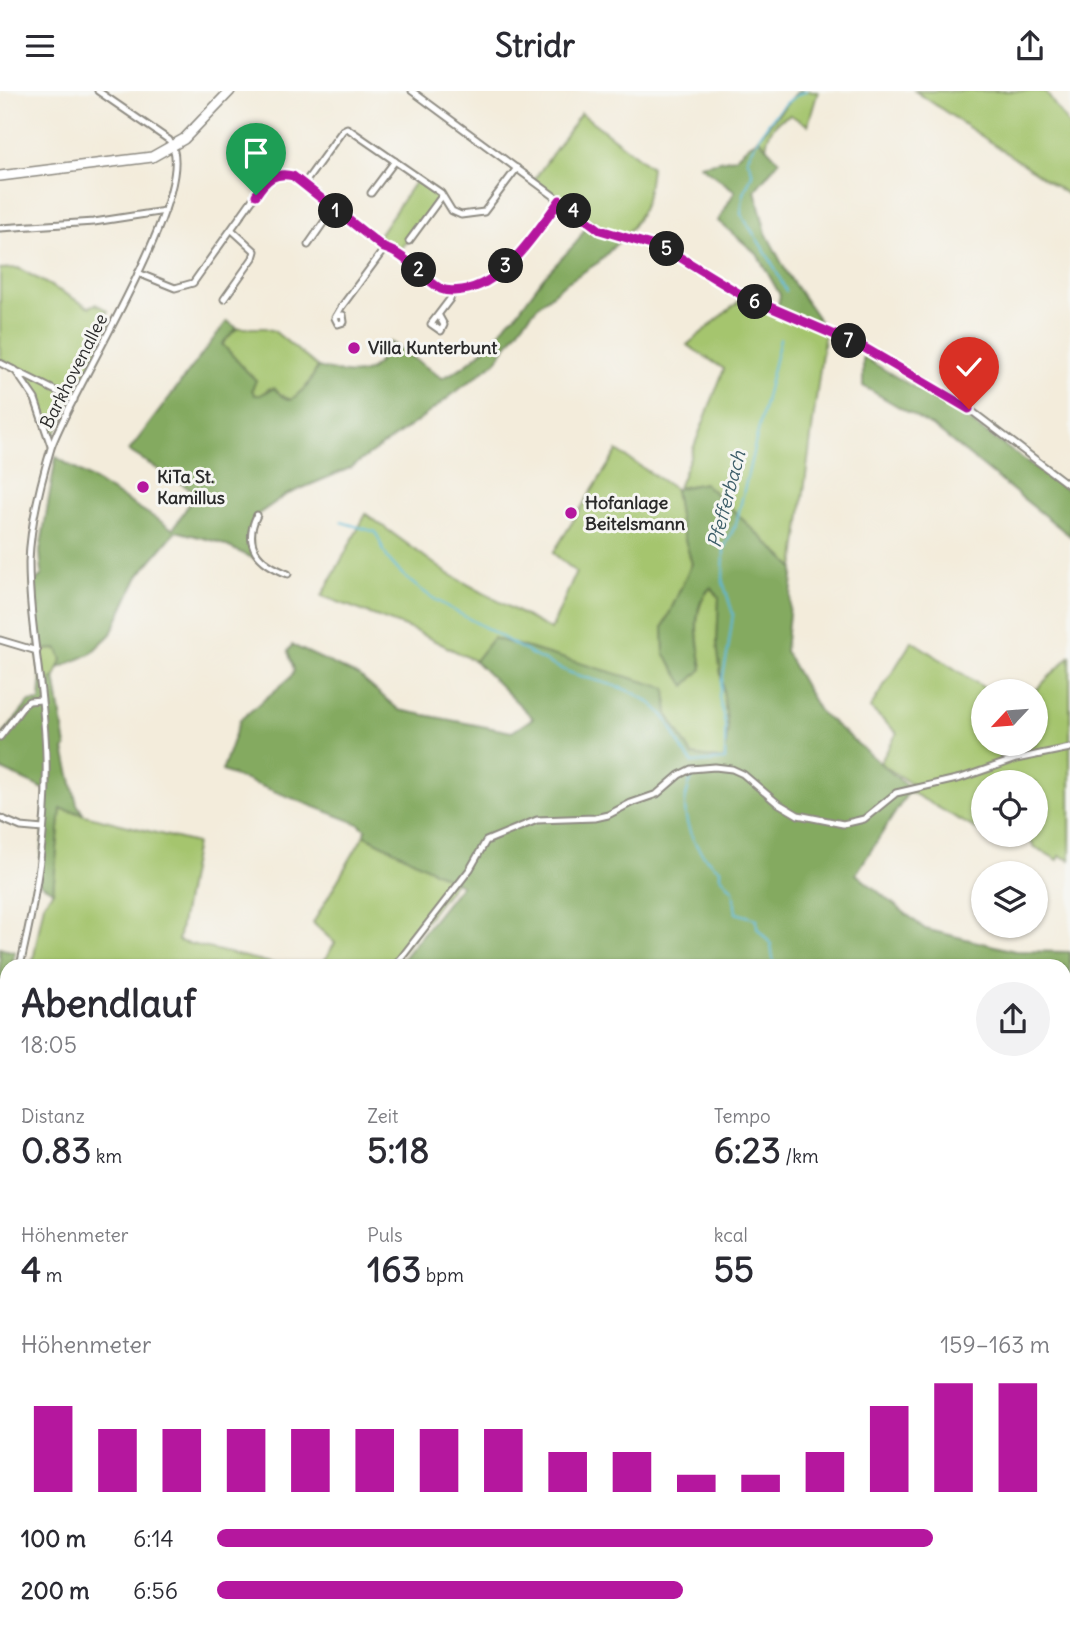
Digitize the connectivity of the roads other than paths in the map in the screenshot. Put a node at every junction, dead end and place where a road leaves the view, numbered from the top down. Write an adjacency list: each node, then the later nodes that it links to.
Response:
1 (98, 91): 4 (street)
2 (230, 91): 4 (main road)
3 (412, 91): 6 (street)
4 (173, 146): 7 (main road); 13 (street, Barkhovenallee)
5 (395, 161): 8 (street); 9 (street); 10 (street)
6 (517, 168): 10 (street); 11 (street)
7 (0, 176)
8 (304, 184): 12 (street); 15 (street)
9 (372, 193)
10 (442, 196): 16 (street)
11 (560, 200): 20 (street); 28 (street)
12 (333, 209): 17 (street); 18 (street)
13 (165, 211): 14 (street); 19 (street, Barkhovenallee)
14 (0, 227)
15 (232, 230): 19 (street); 21 (street)
16 (409, 241)
17 (308, 246)
18 (384, 248): 20 (street); 22 (street)
19 (138, 273): 26 (street, Barkhovenallee)
20 (452, 291): 23 (street)
21 (224, 299)
22 (336, 316)
23 (439, 316)
24 (0, 363): 25 (street)
25 (15, 370): 26 (street); 27 (street)
26 (74, 400): 27 (street, Barkhovenallee)
27 (51, 448): 32 (street, Barkhovenallee)
28 (1070, 486)
29 (257, 515): 30 (street)
30 (288, 574)
31 (0, 640): 32 (street)
32 (37, 651): 33 (street, Barkhovenallee)
33 (41, 700): 34 (street); 37 (street, Barkhovenallee)
34 (0, 737)
35 (1070, 748): 39 (street)
36 (0, 818): 37 (street)
37 (43, 829): 38 (street, Barkhovenallee)
38 (22, 959)
39 (400, 959)

